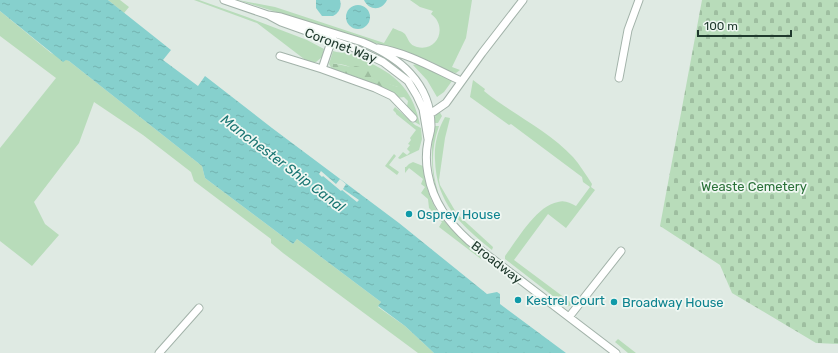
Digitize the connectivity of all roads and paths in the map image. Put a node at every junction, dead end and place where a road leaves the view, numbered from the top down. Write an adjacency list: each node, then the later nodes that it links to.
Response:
1 (224, 0): 4 (street, Coronet Way)
2 (523, 0): 12 (street)
3 (639, 0): 10 (street)
4 (333, 37): 5 (street, Coronet Way); 9 (street); 11 (street, Coronet Way)
5 (373, 47): 7 (street); 8 (street, Coronet Way)
6 (280, 56): 9 (street)
7 (417, 60): 8 (street); 12 (street)
8 (406, 68): 11 (street); 13 (street, Coronet Way)
9 (322, 69): 14 (street)
10 (619, 78)
11 (408, 81): 13 (street, Coronet Way)
12 (461, 81): 13 (street)
13 (427, 114): 15 (street, Coronet Way)
14 (414, 118)
15 (428, 140): 18 (street, Broadway)
16 (621, 251): 18 (street)
17 (199, 308): 19 (street)
18 (569, 317): 20 (street, Broadway)
19 (159, 353)
20 (616, 353)

